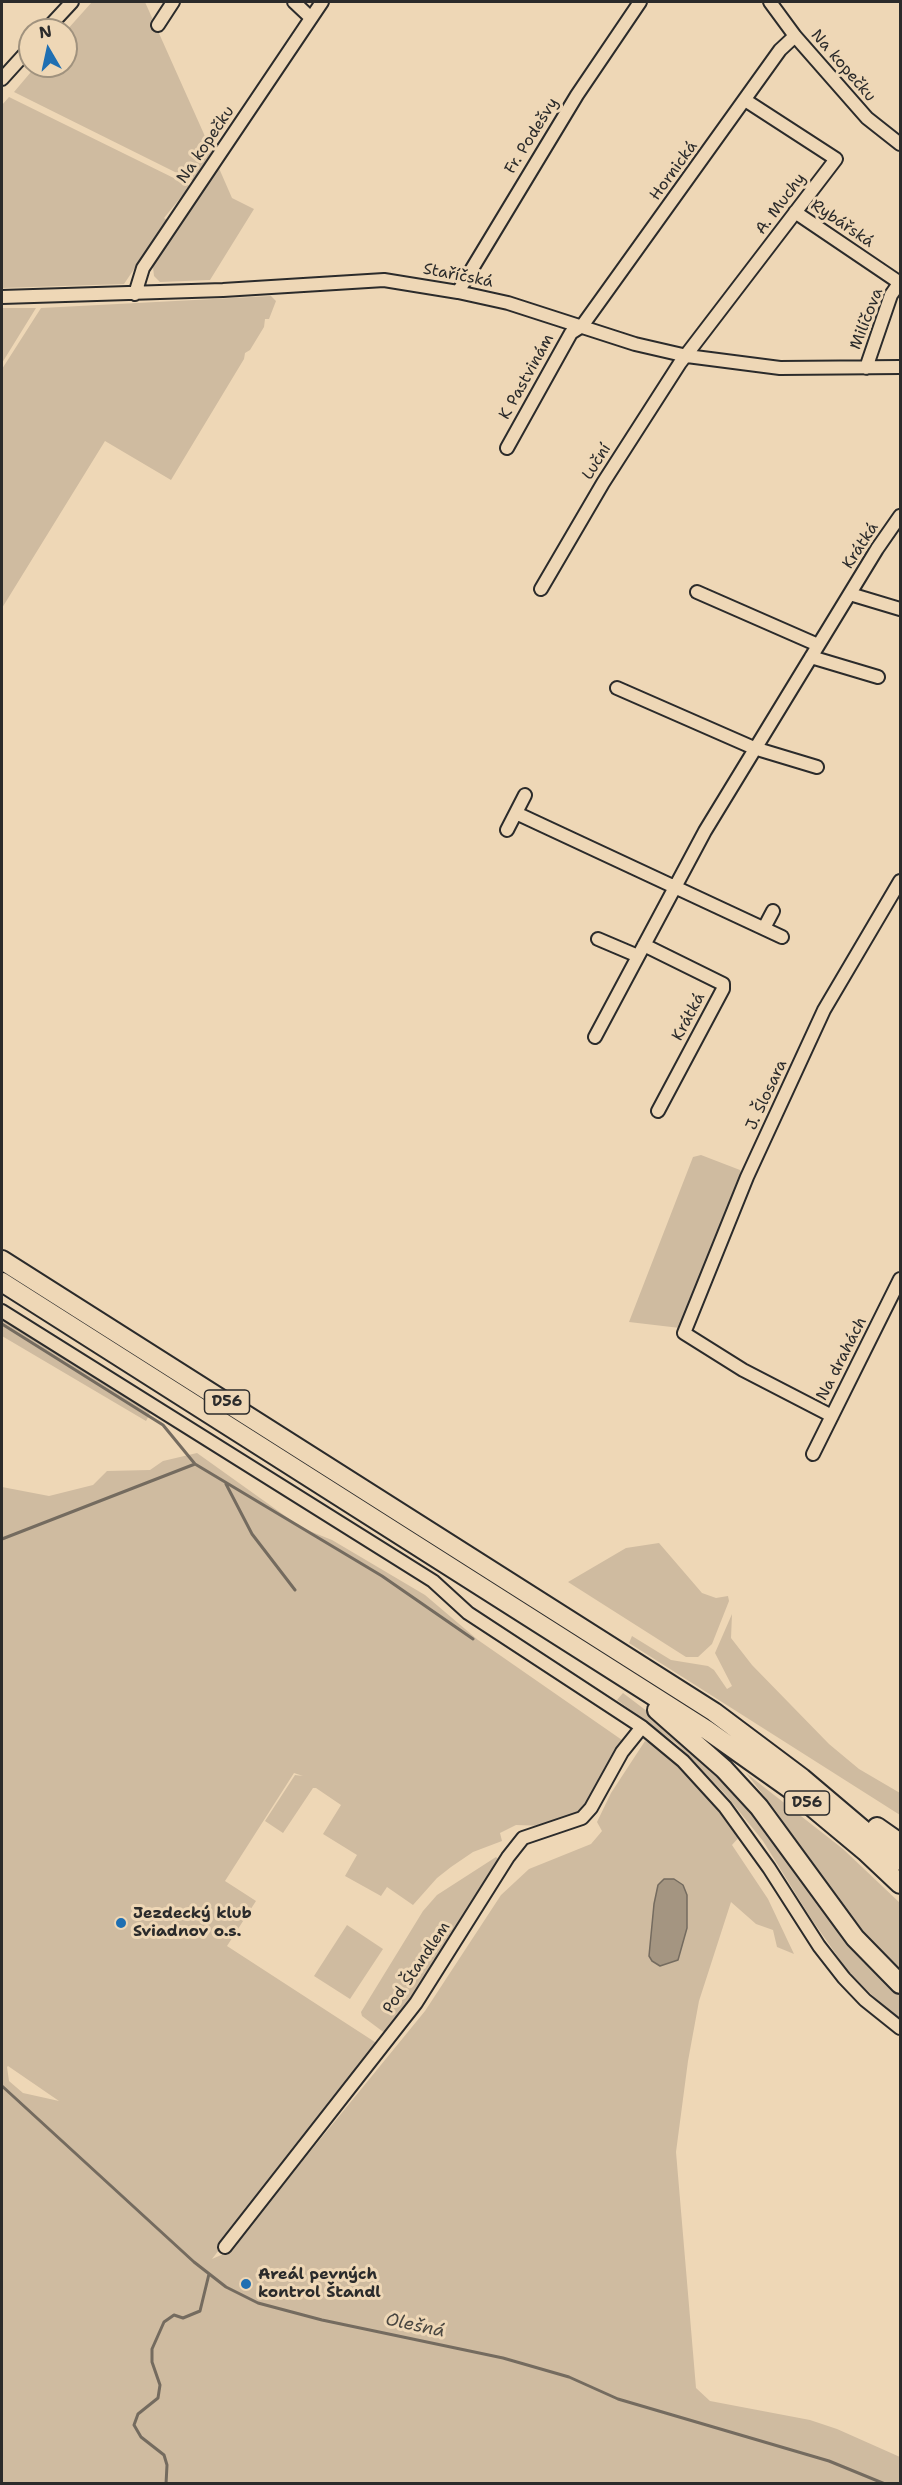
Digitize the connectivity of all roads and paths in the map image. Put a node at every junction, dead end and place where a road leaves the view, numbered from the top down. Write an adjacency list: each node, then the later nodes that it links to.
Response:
1 (72, 2): 7 (street)
2 (173, 2): 9 (street)
3 (294, 2): 8 (street)
4 (322, 2): 8 (street, Na kopečku)
5 (640, 2): 17 (street, Fr. Podešvy)
6 (770, 2): 10 (street, Na kopečku)
7 (57, 18)
8 (311, 18): 18 (street, Na kopečku)
9 (158, 25)
10 (795, 36): 13 (street, Hornická); 14 (street, Na kopečku)
11 (18, 61): 12 (street)
12 (2, 79)
13 (744, 100): 15 (street, A. Muchy); 20 (street, Hornická)
14 (900, 144)
15 (795, 212): 16 (street, Rybářská); 21 (street, A. Muchy)
16 (900, 282): 23 (street, Milíčova)
17 (458, 292): 18 (street, Staříčská); 20 (street, Staříčská)
18 (135, 294): 19 (street, Staříčská)
19 (2, 297)
20 (582, 326): 21 (street, Staříčská); 24 (street, K Pastvinám)
21 (687, 356): 23 (street, Staříčská); 26 (street, Luční)
22 (900, 367): 23 (street, Staříčská)
23 (866, 369)
24 (507, 448)
25 (900, 516): 28 (street, Krátká)
26 (541, 589)
27 (697, 592): 30 (street)
28 (850, 594): 29 (street, Krátká); 30 (street, Krátká)
29 (900, 609)
30 (818, 645): 31 (street, Krátká)
31 (811, 657): 32 (street); 34 (street, Krátká)
32 (878, 677)
33 (617, 688): 34 (street)
34 (754, 748): 35 (street); 40 (street, Krátká)
35 (817, 767)
36 (525, 795): 37 (street)
37 (516, 813): 38 (street); 40 (street)
38 (507, 830)
39 (900, 880): 52 (street, J. Šlosara)
40 (675, 887): 42 (street); 45 (street, Krátká)
41 (773, 911): 42 (street)
42 (764, 928): 43 (street)
43 (782, 937)
44 (598, 939): 45 (street, Krátká)
45 (641, 951): 46 (street, Krátká); 47 (street, Krátká)
46 (595, 1037)
47 (657, 1111)
48 (2, 1260): 56 (highway, D56)
49 (900, 1279): 52 (street, Na drahách)
50 (2, 1282): 54 (highway, D56)
51 (2, 1311): 55 (street)
52 (832, 1416): 53 (street, Na drahách)
53 (813, 1454)
54 (565, 1640): 59 (highway, D56); 60 (highway)
55 (642, 1727): 61 (street); 62 (street, Pod Štandlem)
56 (802, 1778): 57 (highway); 58 (highway, D56)
57 (900, 1843)
58 (900, 1861)
59 (900, 1884)
60 (900, 1984)
61 (900, 2028)
62 (225, 2247)

